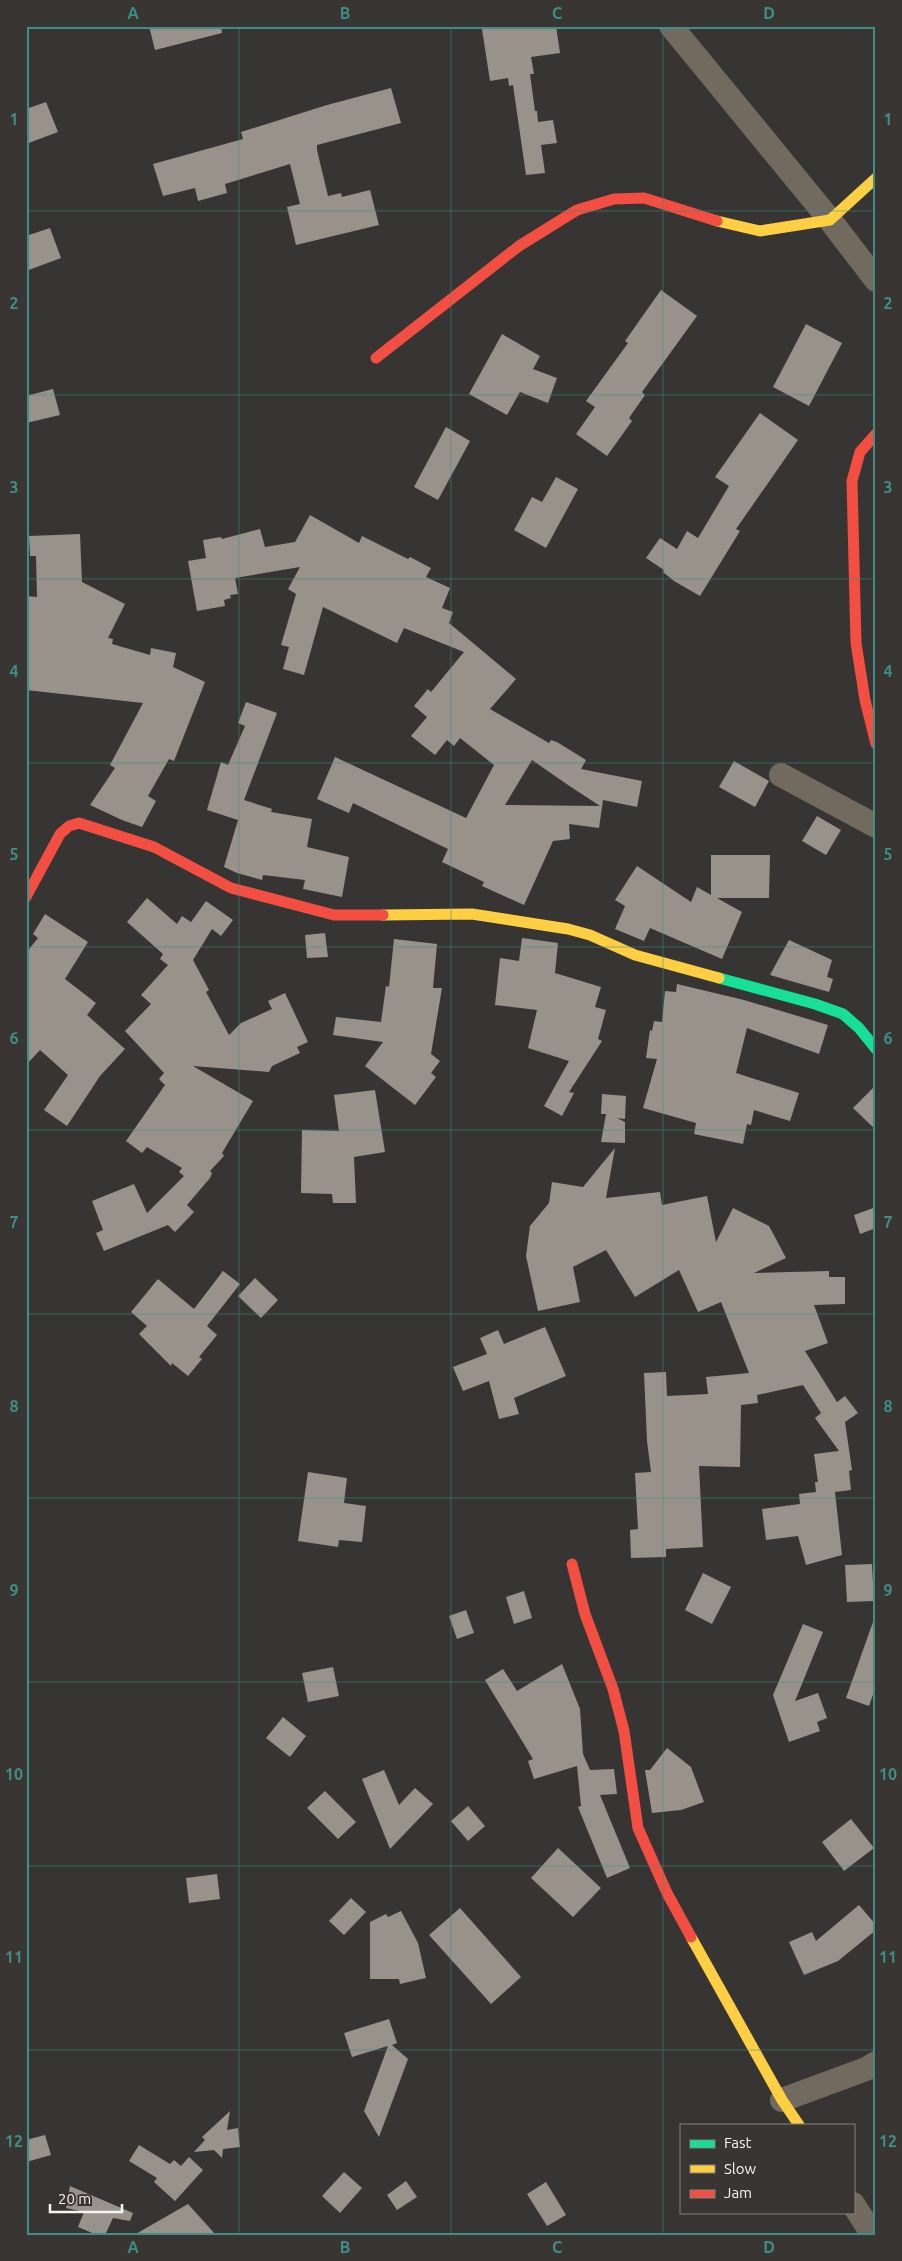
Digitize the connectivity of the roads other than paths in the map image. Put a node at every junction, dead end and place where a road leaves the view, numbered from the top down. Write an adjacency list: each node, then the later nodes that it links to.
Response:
1 (671, 26): 3 (street)
2 (876, 178): 3 (street)
3 (830, 220): 4 (street); 5 (street)
4 (876, 280)
5 (376, 358)
6 (876, 434): 7 (street)
7 (876, 744)
8 (781, 775): 9 (street)
9 (876, 826)
10 (26, 897): 11 (street)
11 (876, 1049)
12 (572, 1564): 14 (street)
13 (876, 2063): 14 (street)
14 (782, 2100): 15 (street)
15 (798, 2124)
16 (854, 2206): 17 (street)
17 (873, 2235)

